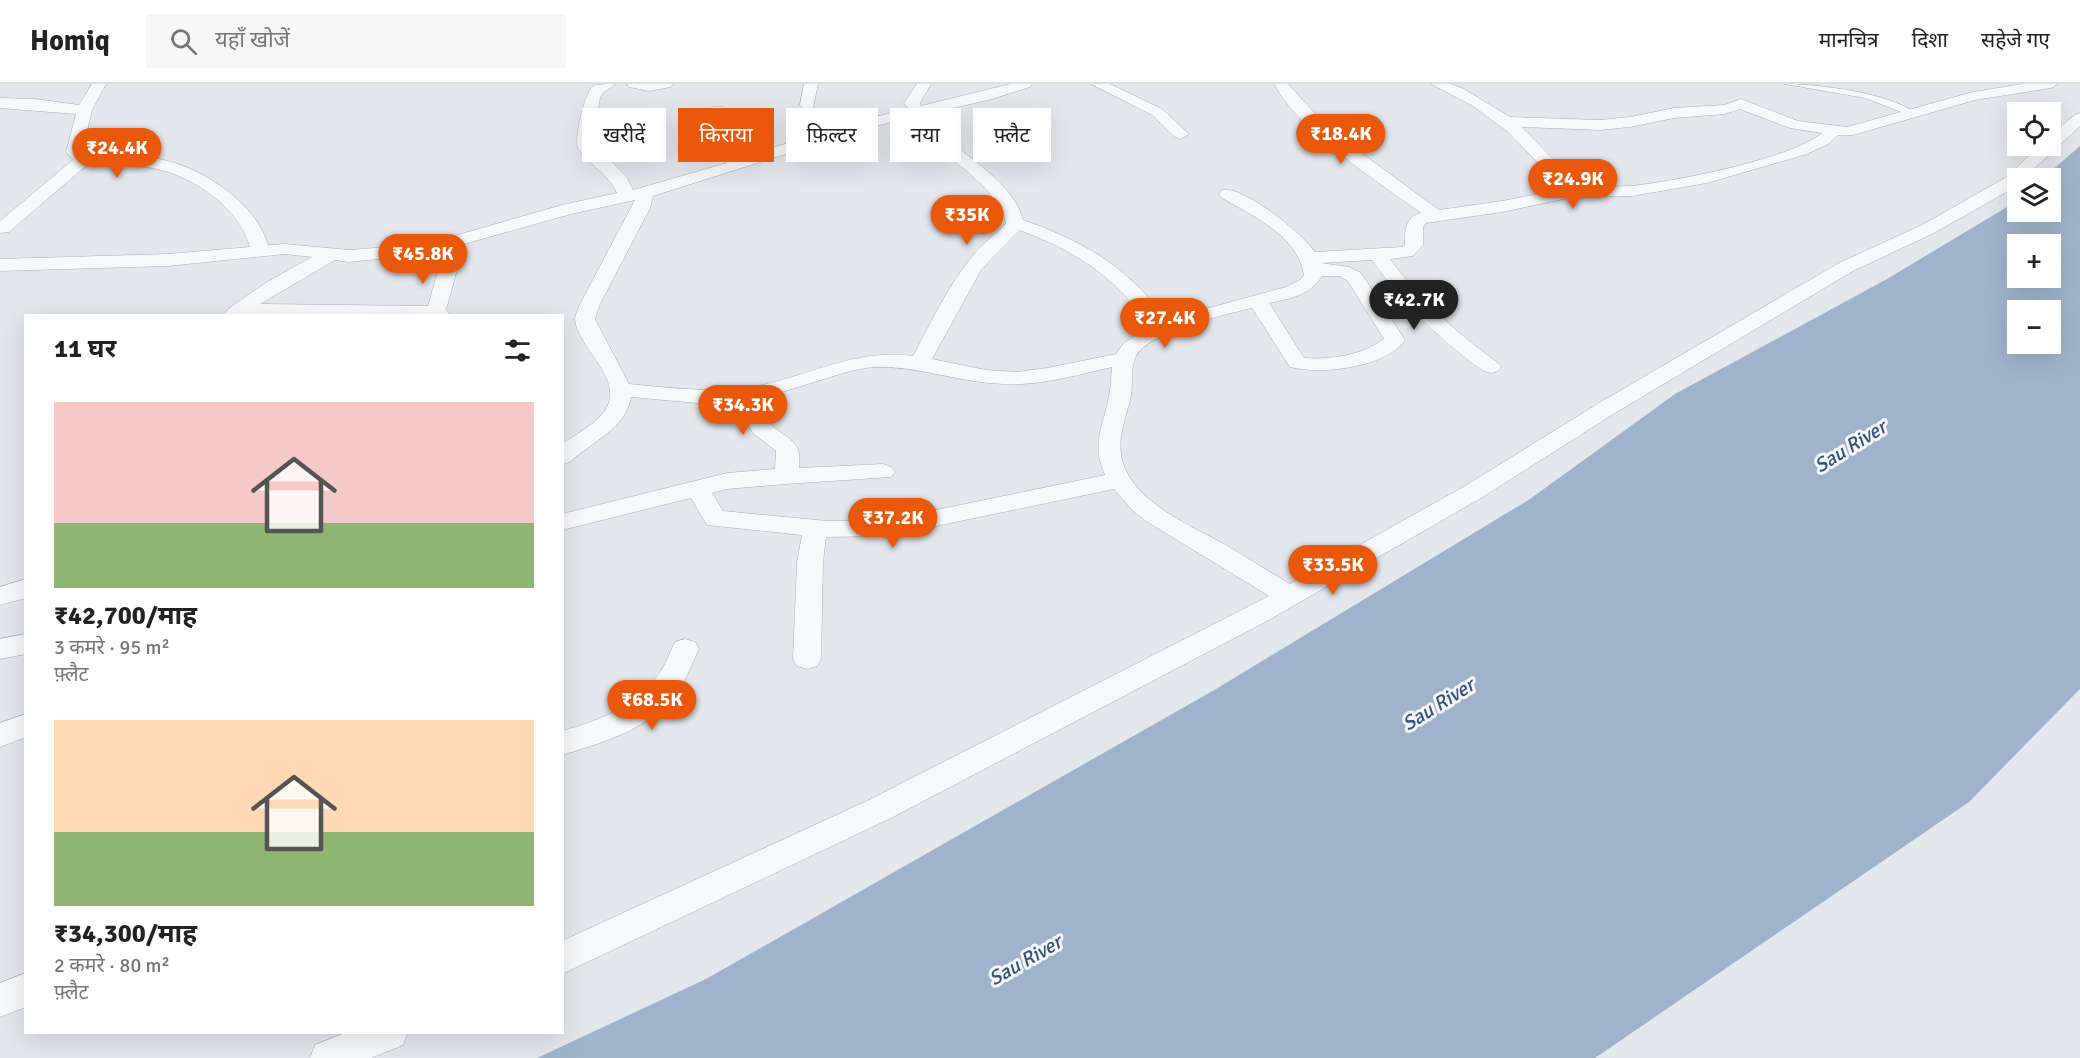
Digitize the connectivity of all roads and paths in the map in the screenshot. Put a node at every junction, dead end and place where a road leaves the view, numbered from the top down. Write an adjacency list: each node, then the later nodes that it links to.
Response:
1 (99, 84): 17 (street)
2 (609, 84): 32 (street)
3 (634, 84): 4 (street)
4 (666, 84)
5 (811, 84): 14 (street)
6 (924, 84): 15 (street)
7 (1025, 84): 16 (street)
8 (1098, 84): 23 (street)
9 (1281, 84): 33 (street)
10 (1438, 84): 21 (street)
11 (1789, 84): 18 (lane)
12 (2051, 84): 18 (street)
13 (0, 103): 17 (street)
14 (808, 105)
15 (915, 108)
16 (934, 108)
17 (84, 110): 26 (street)
18 (1912, 113): 22 (street)
19 (890, 118): 29 (street)
20 (2080, 118): 24 (street)
21 (1509, 122): 22 (street); 30 (street)
22 (1834, 131): 30 (street)
23 (1181, 134)
24 (2061, 135)
25 (2038, 156): 62 (street)
26 (83, 160): 35 (street); 37 (street)
27 (961, 160): 34 (street)
28 (735, 162): 29 (street)
29 (737, 165): 32 (street)
30 (1575, 192): 33 (street)
31 (1228, 194): 40 (street)
32 (636, 195): 36 (street); 46 (street)
33 (1436, 216): 39 (street)
34 (1014, 223): 47 (street); 49 (street)
35 (3, 228)
36 (456, 241): 38 (street); 44 (street)
37 (260, 251): 38 (street); 41 (street)
38 (330, 255): 43 (street)
39 (1378, 255): 40 (street); 50 (street)
40 (1311, 264): 42 (street); 42 (street)
41 (0, 265)
42 (1258, 301): 47 (street)
43 (234, 313): 44 (street)
44 (439, 314)
45 (564, 319): 46 (street)
46 (585, 319): 51 (street)
47 (1161, 328): 48 (street)
48 (1123, 358): 49 (street); 56 (street)
49 (920, 362): 52 (street)
50 (1491, 367)
51 (622, 390): 52 (street); 53 (street)
52 (759, 392): 55 (street)
53 (564, 455)
54 (883, 472): 55 (street)
55 (786, 476): 57 (street)
56 (1120, 480): 59 (street); 62 (street)
57 (698, 489): 58 (street); 59 (street)
58 (564, 522)
59 (815, 528): 66 (street)
60 (24, 589): 61 (street)
61 (0, 596)
62 (1290, 596): 70 (street)
63 (24, 645): 64 (street)
64 (0, 649)
65 (686, 649): 69 (street)
66 (807, 659)
67 (24, 726): 68 (street)
68 (0, 735)
69 (564, 742)
70 (564, 957)
71 (24, 991): 72 (street)
72 (0, 1000)
73 (385, 1034): 74 (street)
74 (328, 1058)

